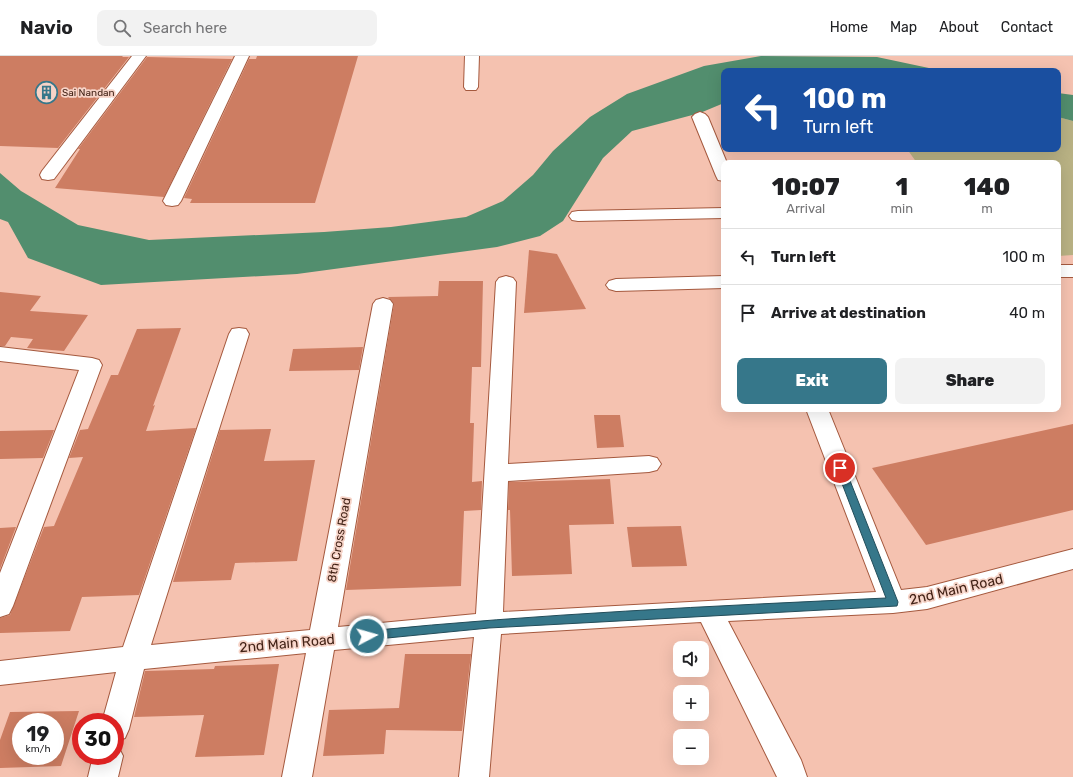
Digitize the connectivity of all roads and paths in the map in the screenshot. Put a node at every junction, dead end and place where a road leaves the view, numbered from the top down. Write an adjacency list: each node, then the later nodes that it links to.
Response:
1 (139, 56): 7 (street)
2 (242, 56): 8 (street)
3 (472, 56): 4 (street)
4 (471, 87)
5 (700, 117): 6 (street)
6 (721, 169)
7 (48, 175)
8 (172, 201)
9 (721, 213): 10 (street)
10 (578, 216)
11 (1061, 271): 12 (street)
12 (1073, 271)
13 (506, 282): 21 (street)
14 (721, 282): 15 (street)
15 (616, 285)
16 (383, 304): 27 (street, 8th Cross Road)
17 (239, 334): 28 (street)
18 (0, 354): 24 (street)
19 (818, 412): 23 (street)
20 (649, 464): 21 (street)
21 (496, 473): 26 (street)
22 (1073, 559): 23 (street, 2nd Main Road)
23 (893, 602): 25 (street, 2nd Main Road)
24 (0, 606)
25 (709, 611): 26 (street, 2nd Main Road); 35 (street)
26 (489, 624): 27 (street, 2nd Main Road); 34 (street)
27 (321, 640): 28 (street, 2nd Main Road); 33 (street, 8th Cross Road)
28 (133, 658): 29 (street, 2nd Main Road); 30 (street)
29 (0, 673)
30 (119, 713)
31 (106, 765): 32 (street)
32 (103, 777)
33 (297, 777)
34 (474, 777)
35 (792, 777)

